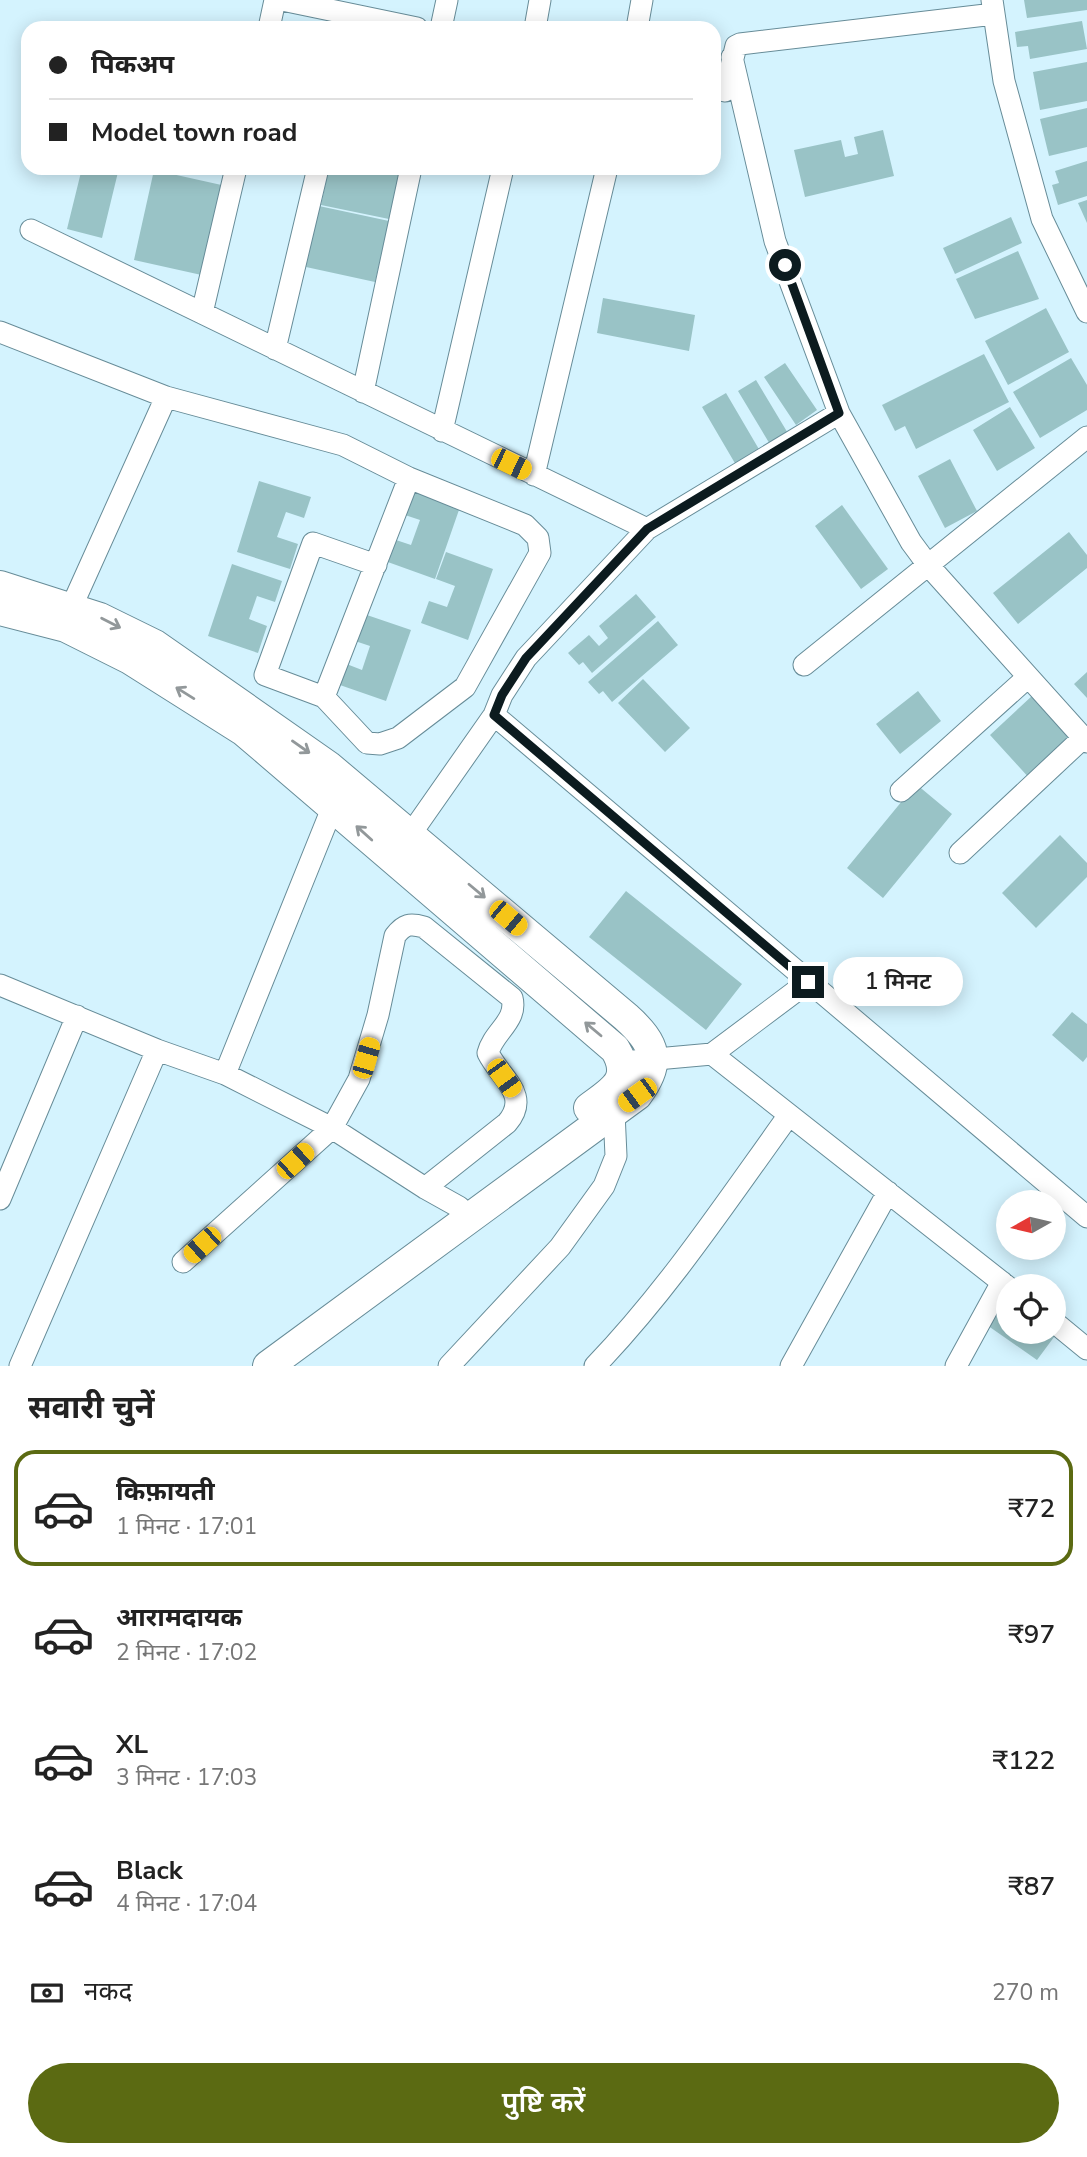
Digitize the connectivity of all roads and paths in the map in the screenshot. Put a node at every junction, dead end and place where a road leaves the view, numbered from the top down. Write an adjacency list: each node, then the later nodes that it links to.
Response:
1 (275, 0): 8 (street)
2 (282, 0): 7 (street)
3 (447, 0): 10 (street)
4 (540, 0): 11 (street)
5 (642, 0): 12 (street)
6 (993, 7): 13 (street); 21 (street)
7 (354, 14): 9 (street)
8 (270, 21)
9 (386, 21)
10 (442, 21)
11 (536, 21)
12 (639, 21)
13 (732, 57): 14 (street); 27 (street)
14 (721, 90)
15 (234, 175): 22 (street)
16 (316, 175): 24 (street)
17 (410, 175): 25 (street)
18 (501, 175): 28 (street)
19 (605, 175): 30 (street)
20 (31, 230): 22 (street)
21 (1087, 312)
22 (202, 313): 24 (street)
23 (0, 334): 26 (street)
24 (275, 349): 25 (street)
25 (363, 392): 28 (street)
26 (166, 397): 31 (street); 36 (street)
27 (839, 413): 32 (street); 34 (street)
28 (442, 430): 30 (street)
29 (1087, 438): 34 (street)
30 (534, 475): 32 (street)
31 (409, 478): 33 (street); 40 (street)
32 (647, 529): 41 (street)
33 (376, 565): 40 (street); 40 (street)
34 (928, 565): 38 (street); 39 (street)
35 (0, 586): 36 (street)
36 (71, 608): 45 (street, one-way to 45)
37 (0, 610): 44 (street, one-way to 37)
38 (804, 665)
39 (1028, 677): 42 (street); 43 (street)
40 (324, 697)
41 (494, 715): 45 (street); 48 (street)
42 (1085, 740): 46 (street)
43 (901, 791)
44 (333, 806): 47 (street, one-way to 44); 55 (street)
45 (410, 835): 47 (street); 53 (street, one-way to 53)
46 (960, 853)
47 (391, 858): 54 (street, one-way to 47)
48 (808, 982): 52 (street); 63 (street)
49 (0, 985): 50 (street)
50 (77, 1016): 51 (street); 61 (street)
51 (157, 1050): 55 (street); 70 (street)
52 (712, 1054): 53 (street); 57 (street)
53 (653, 1060): 54 (street); 56 (street)
54 (623, 1062): 62 (street)
55 (225, 1074): 58 (street)
56 (614, 1112): 62 (street); 72 (street)
57 (789, 1115): 60 (street); 73 (street)
58 (332, 1128): 59 (street); 59 (street); 64 (street)
59 (425, 1188): 62 (street)
60 (888, 1192): 65 (street); 74 (street)
61 (0, 1199)
62 (465, 1213): 69 (street)
63 (1087, 1217)
64 (183, 1262)
65 (996, 1277)
66 (996, 1299): 75 (street)
67 (1066, 1332): 68 (street)
68 (1087, 1349)
69 (284, 1356): 71 (street)
70 (20, 1366)
71 (248, 1366)
72 (449, 1366)
73 (595, 1366)
74 (791, 1366)
75 (957, 1366)

